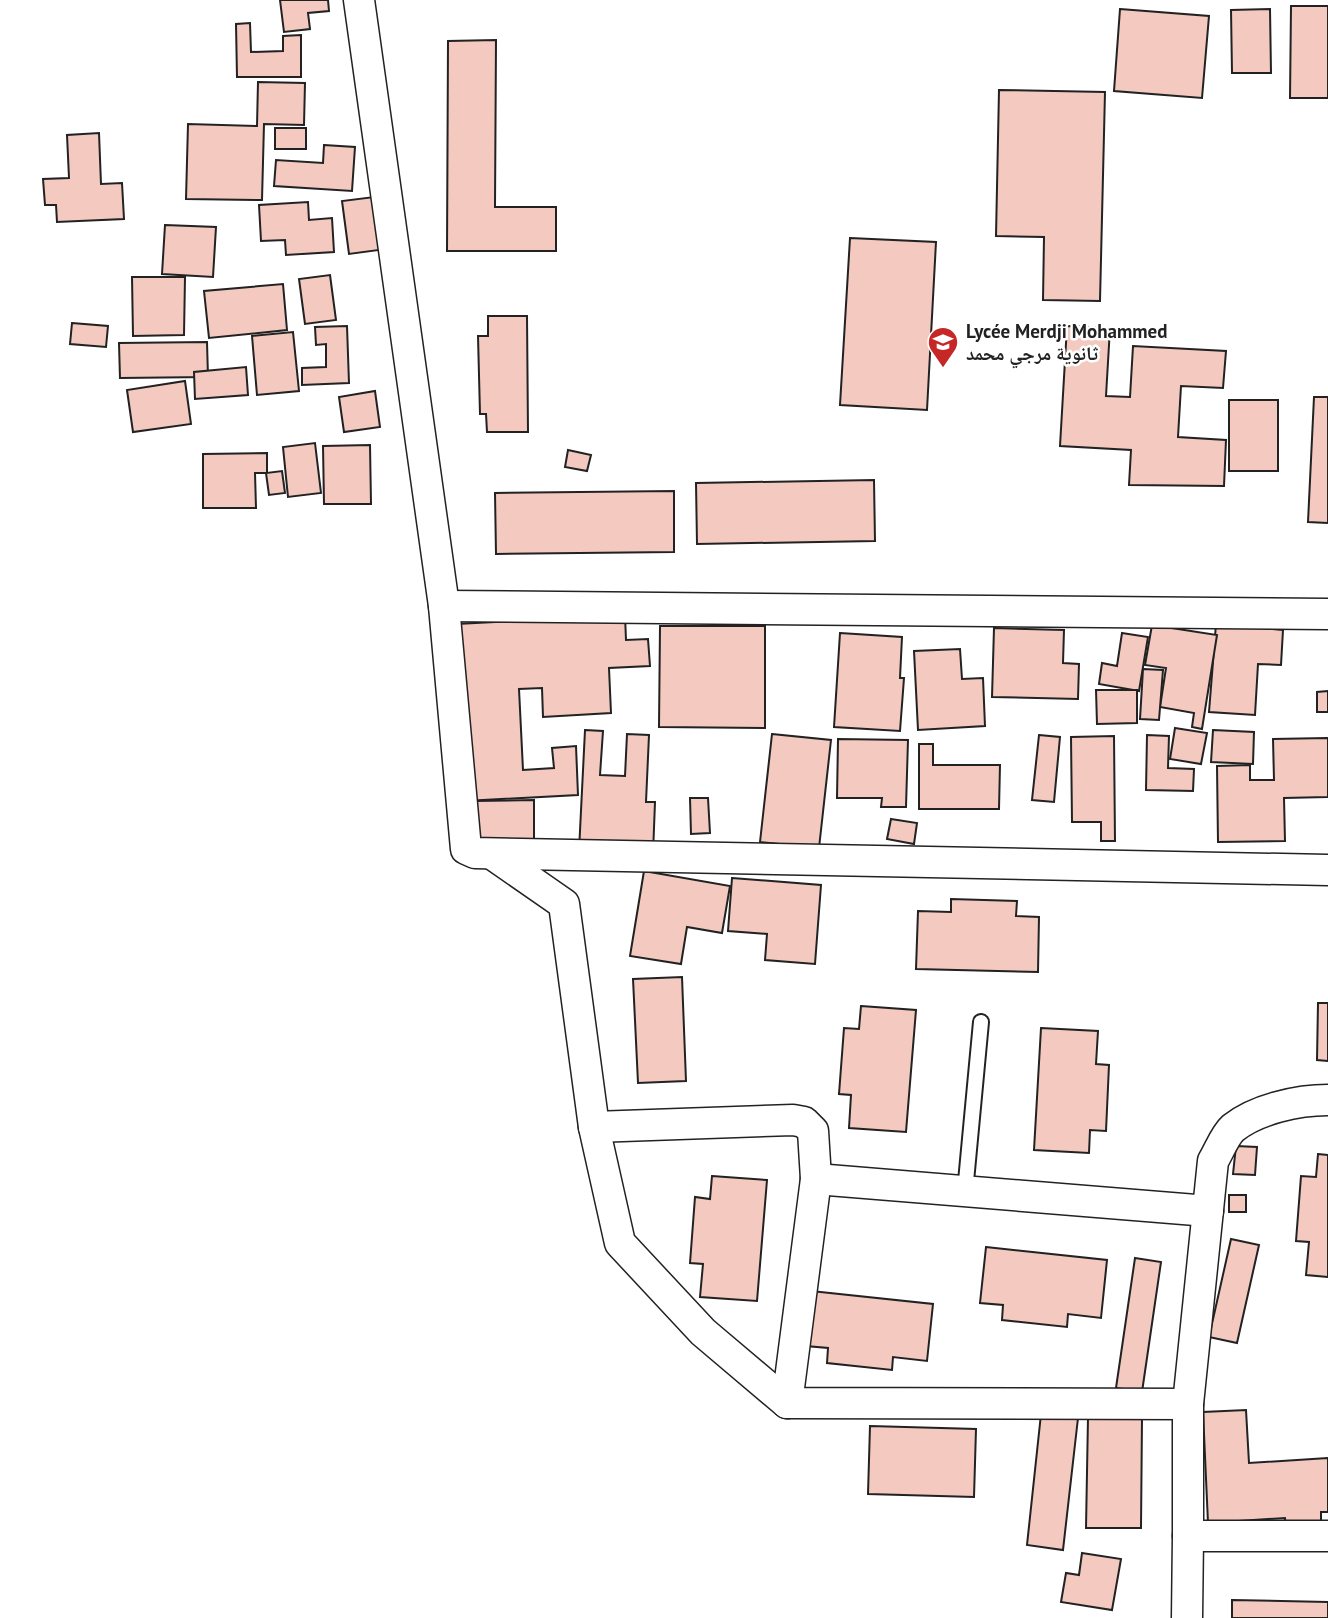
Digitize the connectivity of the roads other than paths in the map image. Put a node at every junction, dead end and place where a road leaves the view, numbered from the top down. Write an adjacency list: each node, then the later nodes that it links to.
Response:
1 (359, 0): 2 (street)
2 (444, 606): 3 (street); 4 (street)
3 (1328, 614)
4 (492, 854): 5 (street); 8 (street)
5 (1328, 870)
6 (981, 1022): 10 (lane)
7 (1328, 1100): 11 (street)
8 (594, 1127): 9 (street); 12 (street)
9 (816, 1179): 10 (street); 12 (street)
10 (965, 1192): 11 (street)
11 (1208, 1212): 13 (street)
12 (787, 1403): 13 (street)
13 (1188, 1404): 14 (street)
14 (1188, 1536): 15 (street); 16 (street)
15 (1328, 1536)
16 (1186, 1618)

